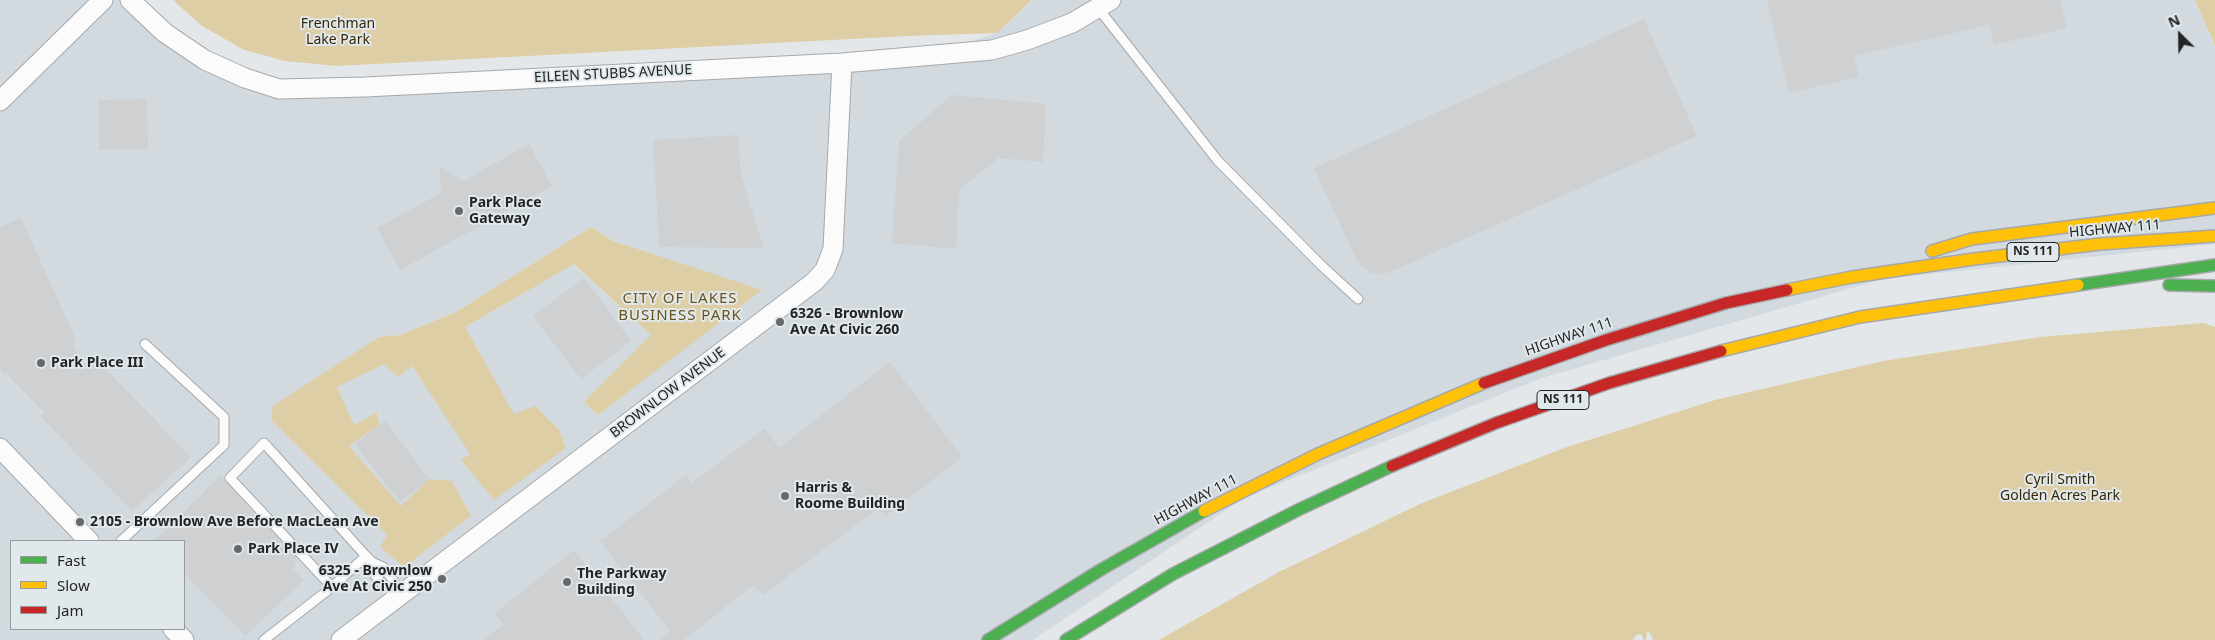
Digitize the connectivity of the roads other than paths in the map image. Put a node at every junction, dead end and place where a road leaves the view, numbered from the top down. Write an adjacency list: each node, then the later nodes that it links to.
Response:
1 (103, 0): 5 (street)
2 (130, 0): 4 (street, EILEEN STUBBS AVENUE)
3 (1104, 4): 4 (street, EILEEN STUBBS AVENUE); 12 (lane)
4 (842, 63): 19 (street, BROWNLOW AVENUE)
5 (0, 101)
6 (2215, 208): 9 (highway)
7 (2215, 236): 9 (highway, HIGHWAY 111 / NS 111)
8 (2215, 265): 10 (highway, NS 111)
9 (1852, 277): 24 (highway, HIGHWAY 111 / NS 111)
10 (2102, 283): 11 (highway); 25 (highway, NS 111)
11 (2215, 286)
12 (1358, 298)
13 (145, 344): 16 (lane)
14 (0, 448): 15 (street)
15 (88, 540)
16 (122, 540)
17 (369, 559): 18 (lane); 18 (lane); 19 (lane)
18 (332, 586): 22 (lane)
19 (397, 591): 23 (street, BROWNLOW AVENUE)
20 (174, 630): 21 (street)
21 (184, 640)
22 (264, 640)
23 (341, 640)
24 (988, 640)
25 (1066, 640)

